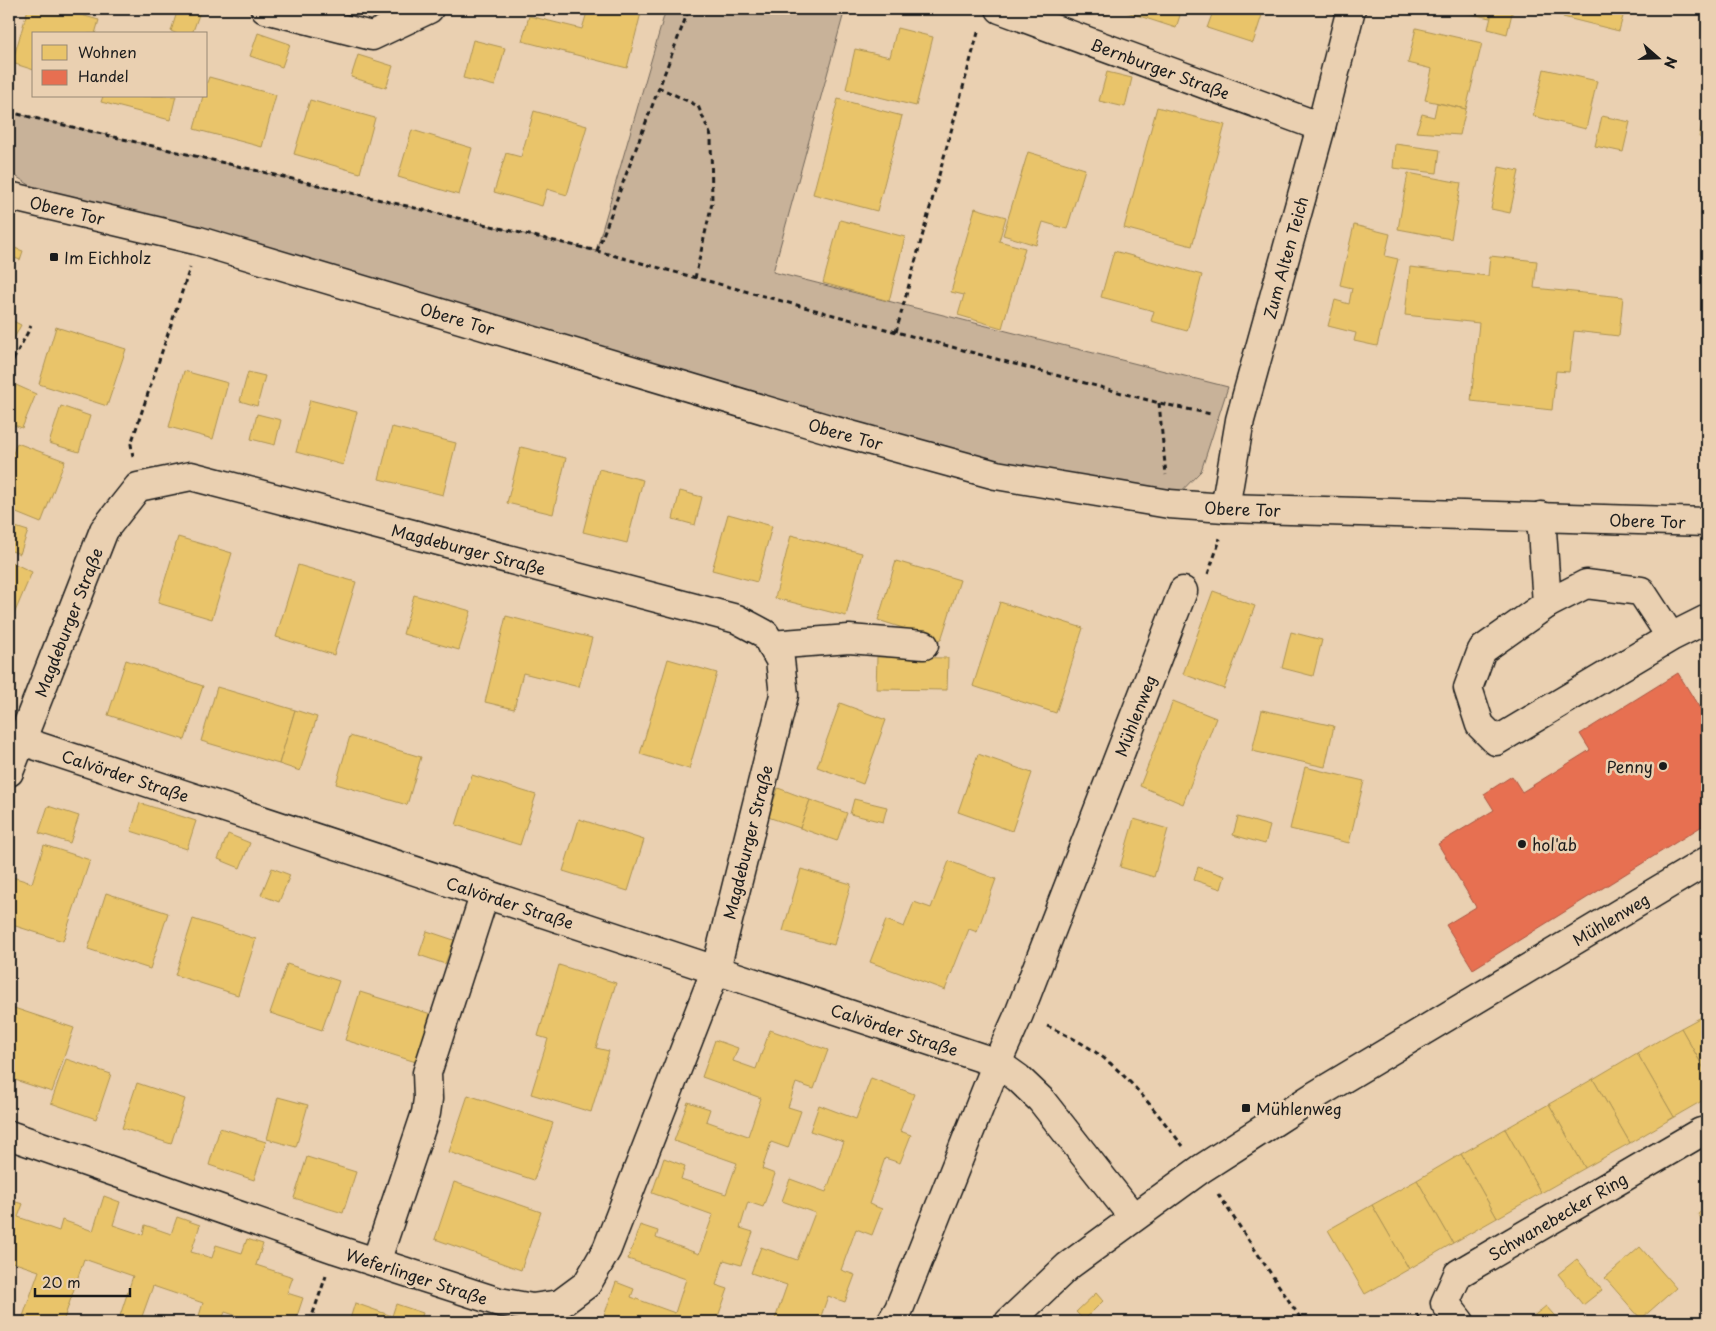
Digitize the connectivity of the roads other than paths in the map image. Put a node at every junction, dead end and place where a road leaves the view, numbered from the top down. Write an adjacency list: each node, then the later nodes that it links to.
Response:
1 (264, 9): 2 (street)
2 (429, 9)
3 (1000, 9): 5 (street, Bernburger Straße)
4 (1351, 9): 5 (street, Zum Alten Teich)
5 (1321, 127): 7 (street, Zum Alten Teich)
6 (9, 196): 7 (street, Obere Tor)
7 (1225, 508): 8 (street, Obere Tor)
8 (1541, 516): 9 (street, Obere Tor); 11 (street)
9 (1707, 522)
10 (1182, 591): 21 (street, Mühlenweg)
11 (1547, 604): 13 (street); 13 (street)
12 (1707, 619): 13 (street)
13 (1671, 637)
14 (924, 644): 15 (street)
15 (771, 645): 16 (street, Magdeburger Straße); 20 (street, Magdeburger Straße)
16 (22, 741): 17 (street, Magdeburger Straße); 19 (street, Calvörder Straße)
17 (9, 772)
18 (1707, 861): 24 (street, Mühlenweg)
19 (485, 894): 20 (street, Calvörder Straße); 25 (street)
20 (716, 969): 21 (street, Calvörder Straße); 25 (street, Weferlinger Straße)
21 (997, 1063): 24 (street); 26 (street, Mühlenweg)
22 (1707, 1131): 28 (street, Schwanebecker Ring)
23 (9, 1135): 25 (street, Weferlinger Straße)
24 (1133, 1217): 27 (street, Mühlenweg)
25 (376, 1262)
26 (891, 1322)
27 (1009, 1322)
28 (1460, 1322)

